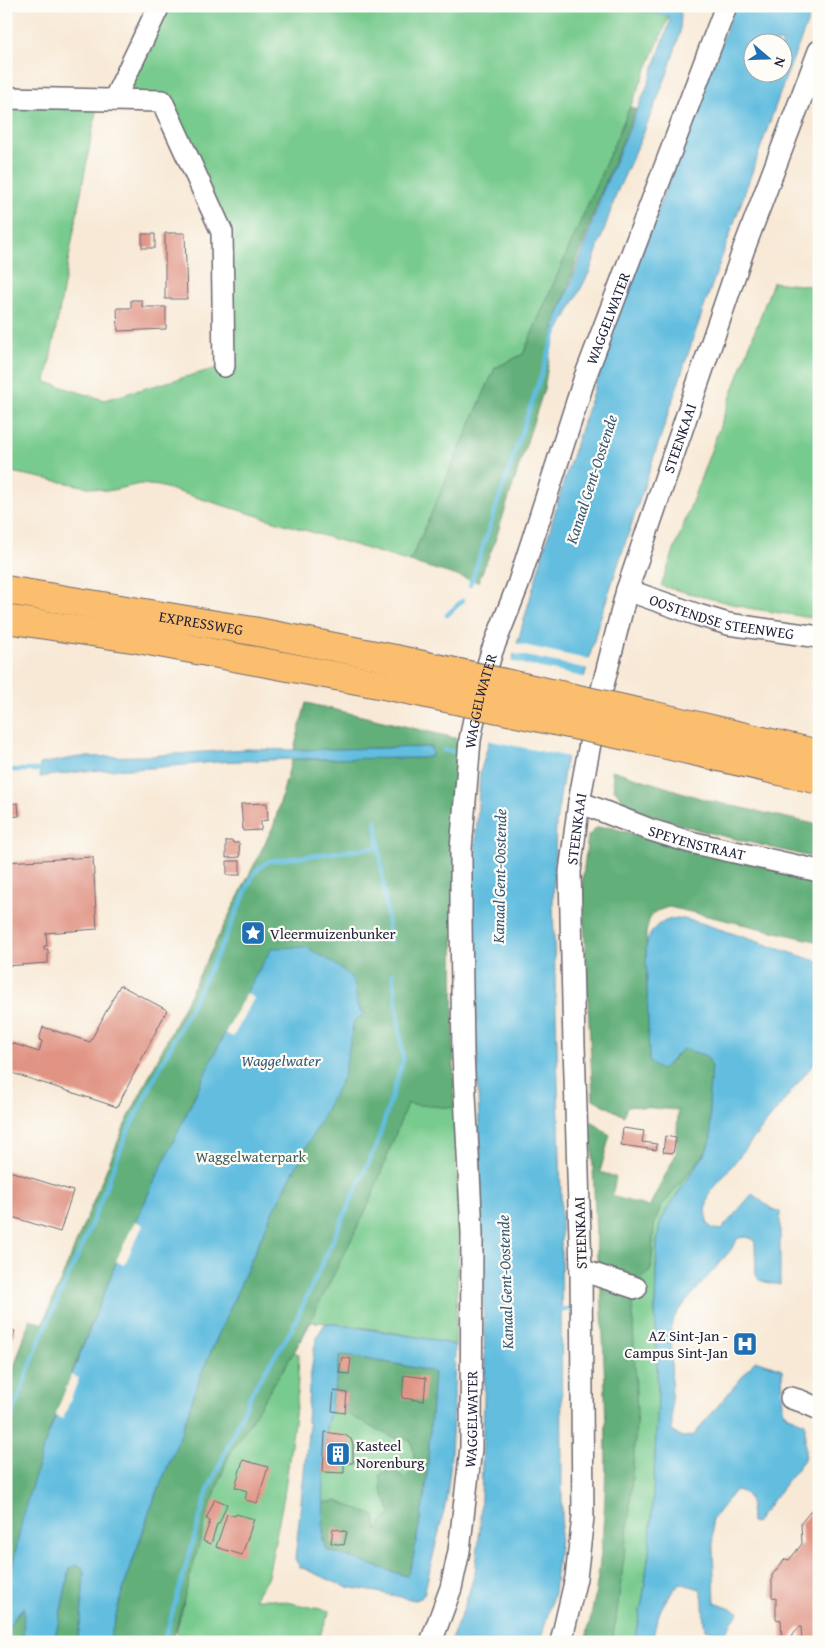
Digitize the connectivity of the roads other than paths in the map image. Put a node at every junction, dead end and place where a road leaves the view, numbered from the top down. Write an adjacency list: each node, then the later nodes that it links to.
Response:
1 (159, 6): 5 (street)
2 (726, 6): 20 (street, WAGGELWATER)
3 (819, 51): 8 (street, STEENKAAI)
4 (6, 98): 5 (street)
5 (114, 100): 6 (street)
6 (224, 366)
7 (6, 590): 11 (highway, EXPRESSWEG, bridge)
8 (627, 590): 10 (street, OOSTENDSE STEENWEG); 14 (street, STEENKAAI)
9 (11, 621): 11 (highway, EXPRESSWEG, bridge)
10 (819, 637)
11 (648, 728): 12 (highway); 13 (highway)
12 (819, 754)
13 (819, 780)
14 (579, 802): 15 (street, SPEYENSTRAAT); 16 (street, STEENKAAI)
15 (819, 871)
16 (581, 1270): 17 (street); 21 (street, STEENKAAI)
17 (636, 1288)
18 (791, 1398): 19 (street)
19 (819, 1409)
20 (431, 1642)
21 (561, 1642)

